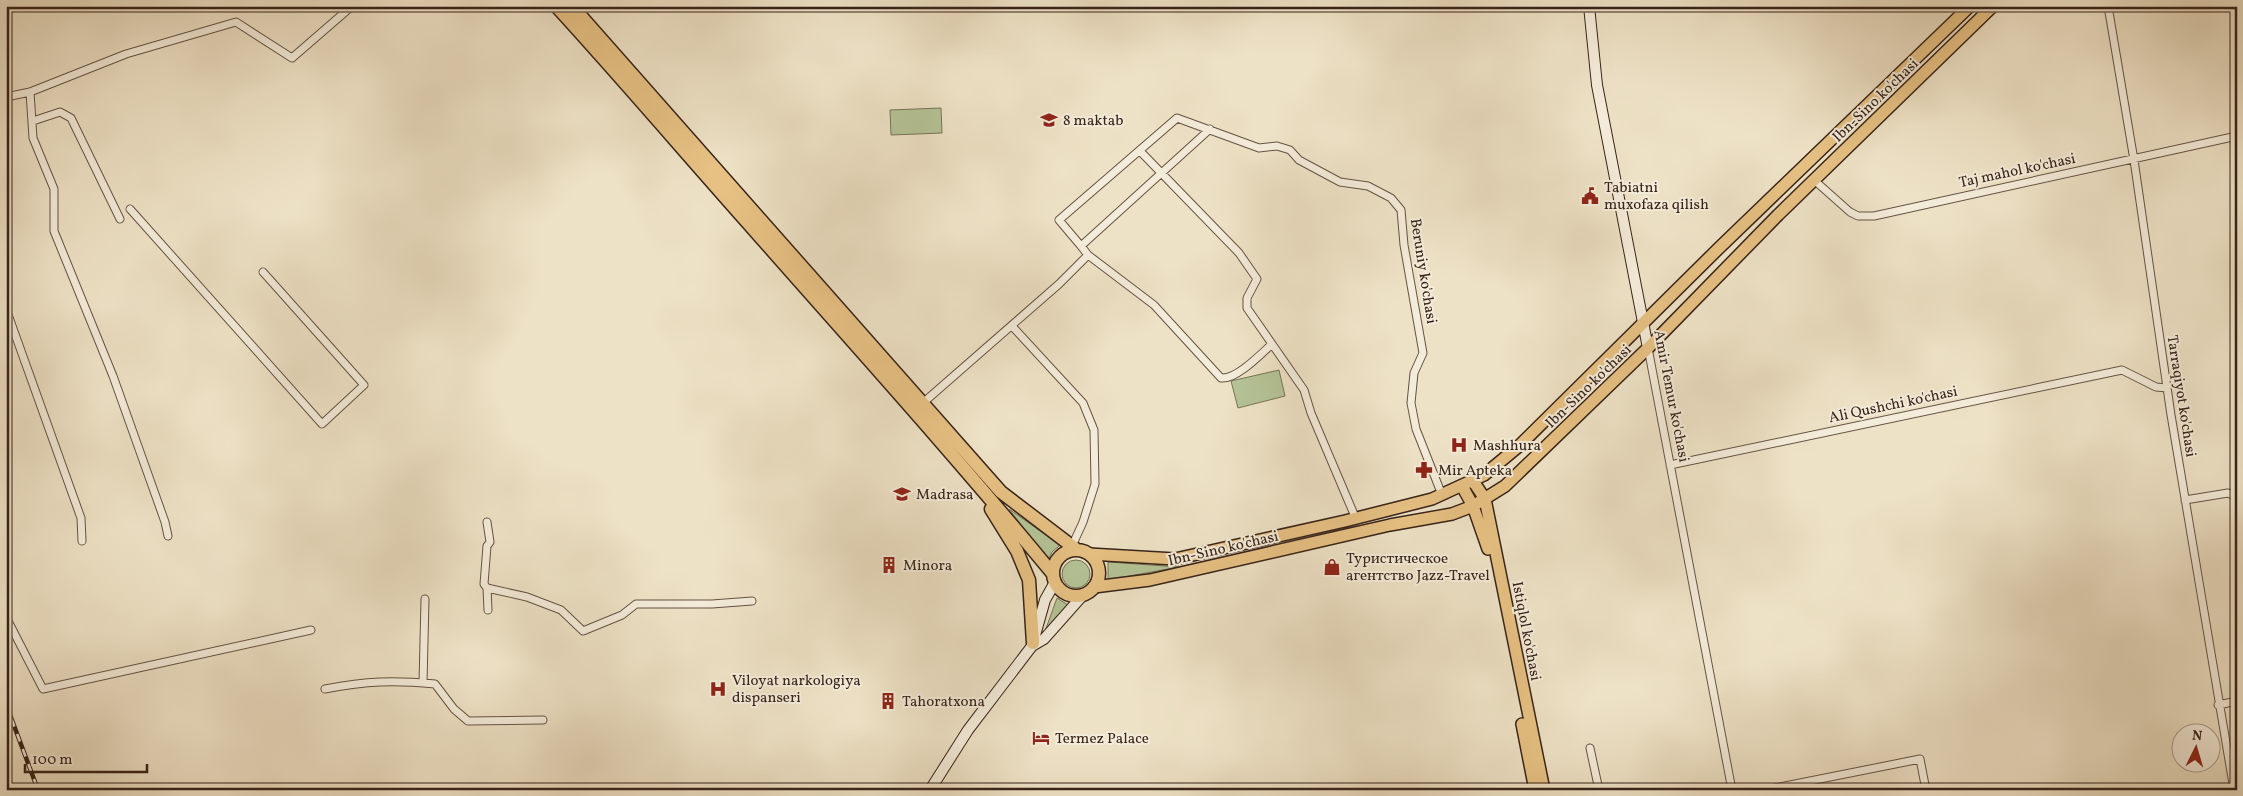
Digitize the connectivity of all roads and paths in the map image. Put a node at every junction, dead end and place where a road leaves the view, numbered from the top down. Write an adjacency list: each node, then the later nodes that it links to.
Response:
1 (352, 6): 8 (street)
2 (556, 6): 34 (highway)
3 (572, 6): 28 (highway)
4 (1590, 6): 23 (main road, Amir Temur ko'chasi)
5 (1970, 6): 23 (main road, Ibn-Sino ko'chasi)
6 (1993, 6): 16 (main road, Ibn-Sino ko'chasi)
7 (2108, 6): 14 (street, Tarraqiyot ko'chasi)
8 (30, 92): 9 (street); 10 (street)
9 (6, 97)
10 (33, 120): 18 (street); 41 (street)
11 (1210, 130): 13 (street, Beruniy ko'chasi); 15 (street); 33 (street, Beruniy ko'chasi)
12 (2237, 136): 14 (street, Taj mahol ko'chasi)
13 (1140, 151): 15 (street); 19 (street, Beruniy ko'chasi)
14 (2134, 160): 16 (street, Taj mahol ko'chasi); 27 (street, Tarraqiyot ko'chasi)
15 (1162, 174): 19 (street); 25 (street)
16 (1814, 180): 26 (main road, Ibn-Sino ko'chasi)
17 (130, 209): 21 (street)
18 (120, 220)
19 (1081, 246): 20 (street)
20 (1088, 254): 24 (street); 25 (street)
21 (263, 272)
22 (6, 308): 42 (street)
23 (1643, 323): 26 (main road, Amir Temur ko'chasi); 30 (main road, Ibn-Sino ko'chasi)
24 (1012, 326): 28 (street); 43 (street)
25 (1272, 344): 39 (street)
26 (1648, 348): 29 (street, Amir Temur ko'chasi); 35 (main road, Ibn-Sino ko'chasi)
27 (2167, 388): 29 (street, Ali Qushchi ko'chasi); 36 (street, Tarraqiyot ko'chasi)
28 (924, 402): 43 (highway)
29 (1670, 465): 63 (street, Amir Temur ko'chasi)
30 (1473, 481): 31 (main road, Ibn-Sino ko'chasi); 35 (main road, Istiqlol ko'chasi)
31 (1462, 486): 33 (main road, Ibn-Sino ko'chasi); 37 (main road, Istiqlol ko'chasi)
32 (2236, 492): 36 (street); 38 (street)
33 (1442, 495): 39 (main road, Ibn-Sino ko'chasi)
34 (987, 497): 44 (highway); 52 (highway)
35 (1485, 499): 37 (main road, Ibn-Sino ko'chasi); 61 (main road, Istiqlol ko'chasi)
36 (2185, 500): 56 (street, Tarraqiyot ko'chasi)
37 (1473, 506): 46 (main road, Ibn-Sino ko'chasi); 60 (main road, Istiqlol ko'chasi)
38 (2237, 507)
39 (1356, 518): 43 (main road, Ibn-Sino ko'chasi)
40 (488, 522): 45 (street)
41 (168, 536)
42 (82, 541)
43 (1080, 550): 44 (highway); 46 (highway)
44 (1054, 578): 46 (highway); 52 (main road)
45 (487, 588): 48 (street); 49 (street)
46 (1089, 590): 52 (main road)
47 (425, 599): 53 (street)
48 (752, 601)
49 (488, 610)
50 (6, 617): 51 (street)
51 (311, 630)
52 (1032, 645): 59 (main road)
53 (423, 682): 54 (street); 57 (street)
54 (325, 689)
55 (2237, 701): 56 (street)
56 (2218, 705): 66 (street, Tarraqiyot ko'chasi)
57 (543, 720)
58 (1590, 748): 62 (street)
59 (930, 790)
60 (1535, 790)
61 (1544, 790)
62 (1599, 790)
63 (1732, 790)
64 (1765, 790): 65 (street)
65 (1926, 790)
66 (2234, 790)

